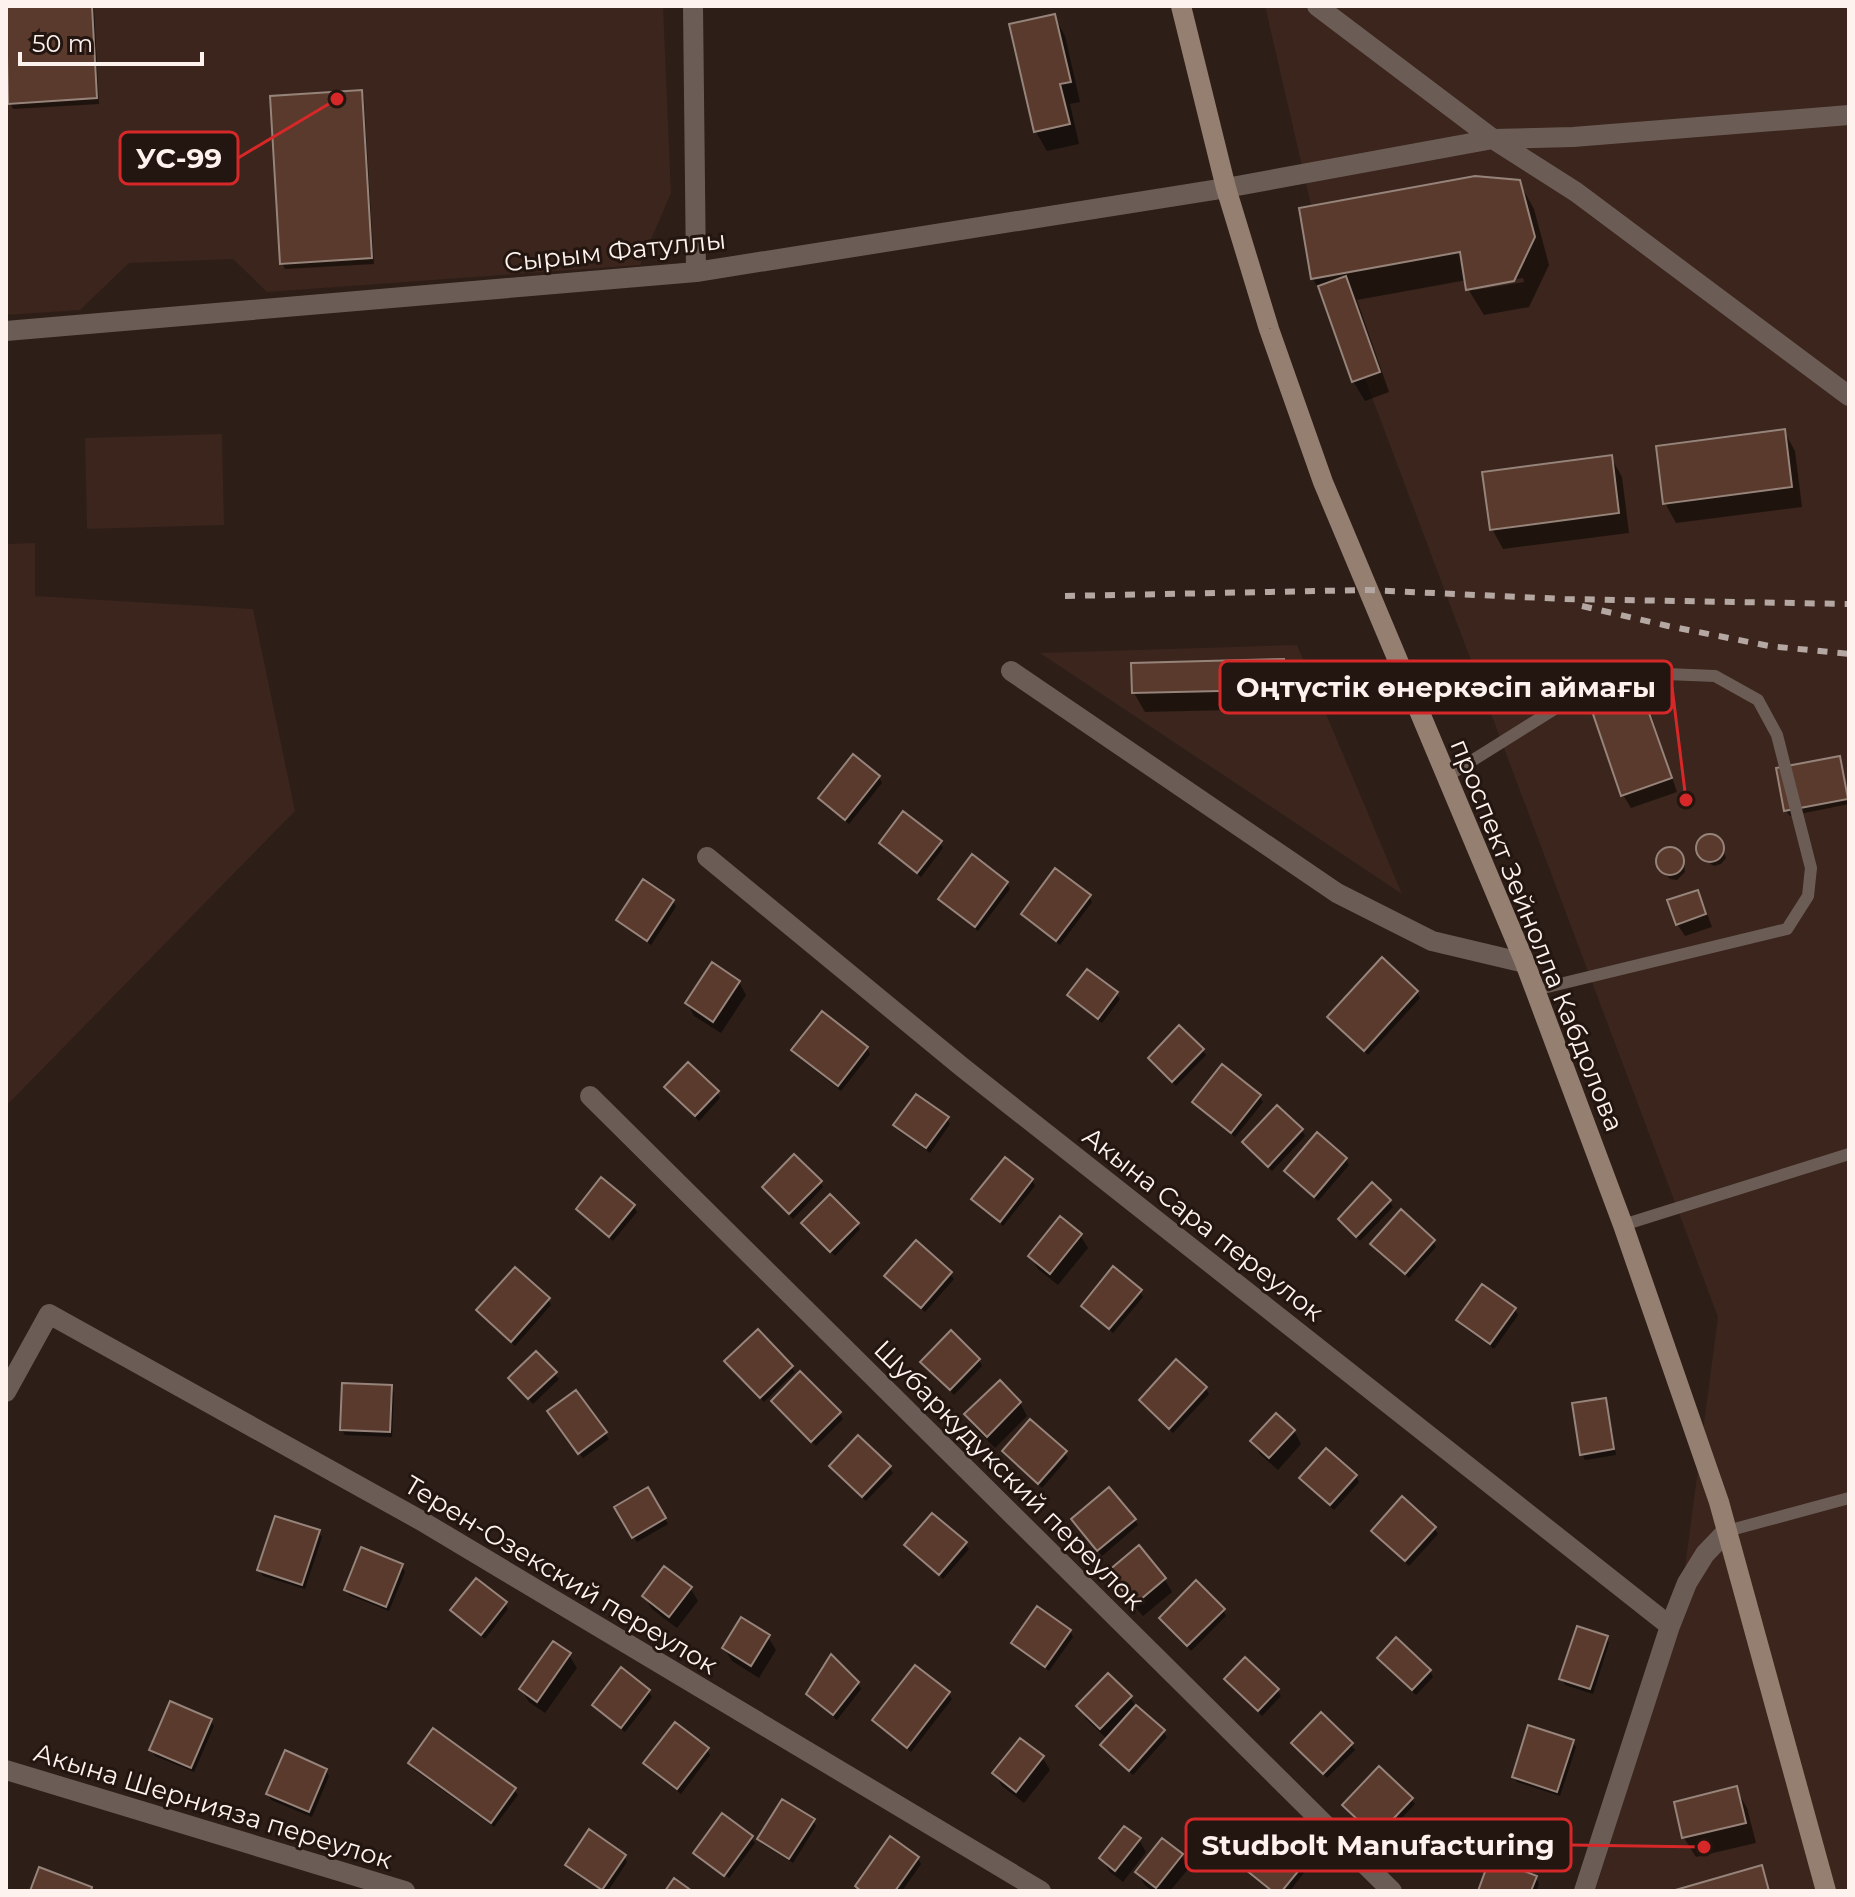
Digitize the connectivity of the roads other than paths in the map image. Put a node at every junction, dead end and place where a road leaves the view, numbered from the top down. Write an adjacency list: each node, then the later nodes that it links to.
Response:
1 (693, 6): 7 (street)
2 (1181, 6): 6 (main road, проспект Зейнолла Кабдолова)
3 (1317, 6): 5 (street)
4 (1849, 115): 5 (street, Сырым Фатуллы)
5 (1493, 139): 6 (street, Сырым Фатуллы); 9 (street)
6 (1226, 188): 7 (street, Сырым Фатуллы); 11 (main road, проспект Зейнолла Кабдолова)
7 (696, 272): 8 (street, Сырым Фатуллы)
8 (6, 331)
9 (1849, 396)
10 (1011, 671): 13 (street)
11 (1446, 777): 13 (main road, проспект Зейнолла Кабдолова); 14 (lane)
12 (707, 857): 21 (street, Акына Сара переулок)
13 (1525, 963): 14 (main road, проспект Зейнолла Кабдолова)
14 (1535, 990): 17 (main road, проспект Зейнолла Кабдолова)
15 (590, 1096): 25 (street, Шубаркудукский переулок)
16 (1849, 1154): 17 (lane)
17 (1623, 1225): 20 (main road, проспект Зейнолла Кабдолова)
18 (6, 1392): 24 (street, Терен-Озекский переулок)
19 (1849, 1498): 20 (lane)
20 (1727, 1531): 21 (street); 27 (main road, проспект Зейнолла Кабдолова)
21 (1670, 1626): 26 (street)
22 (6, 1770): 23 (street, Акына Шернияза переулок)
23 (405, 1891)
24 (1041, 1891)
25 (1392, 1891)
26 (1584, 1891)
27 (1826, 1891)

